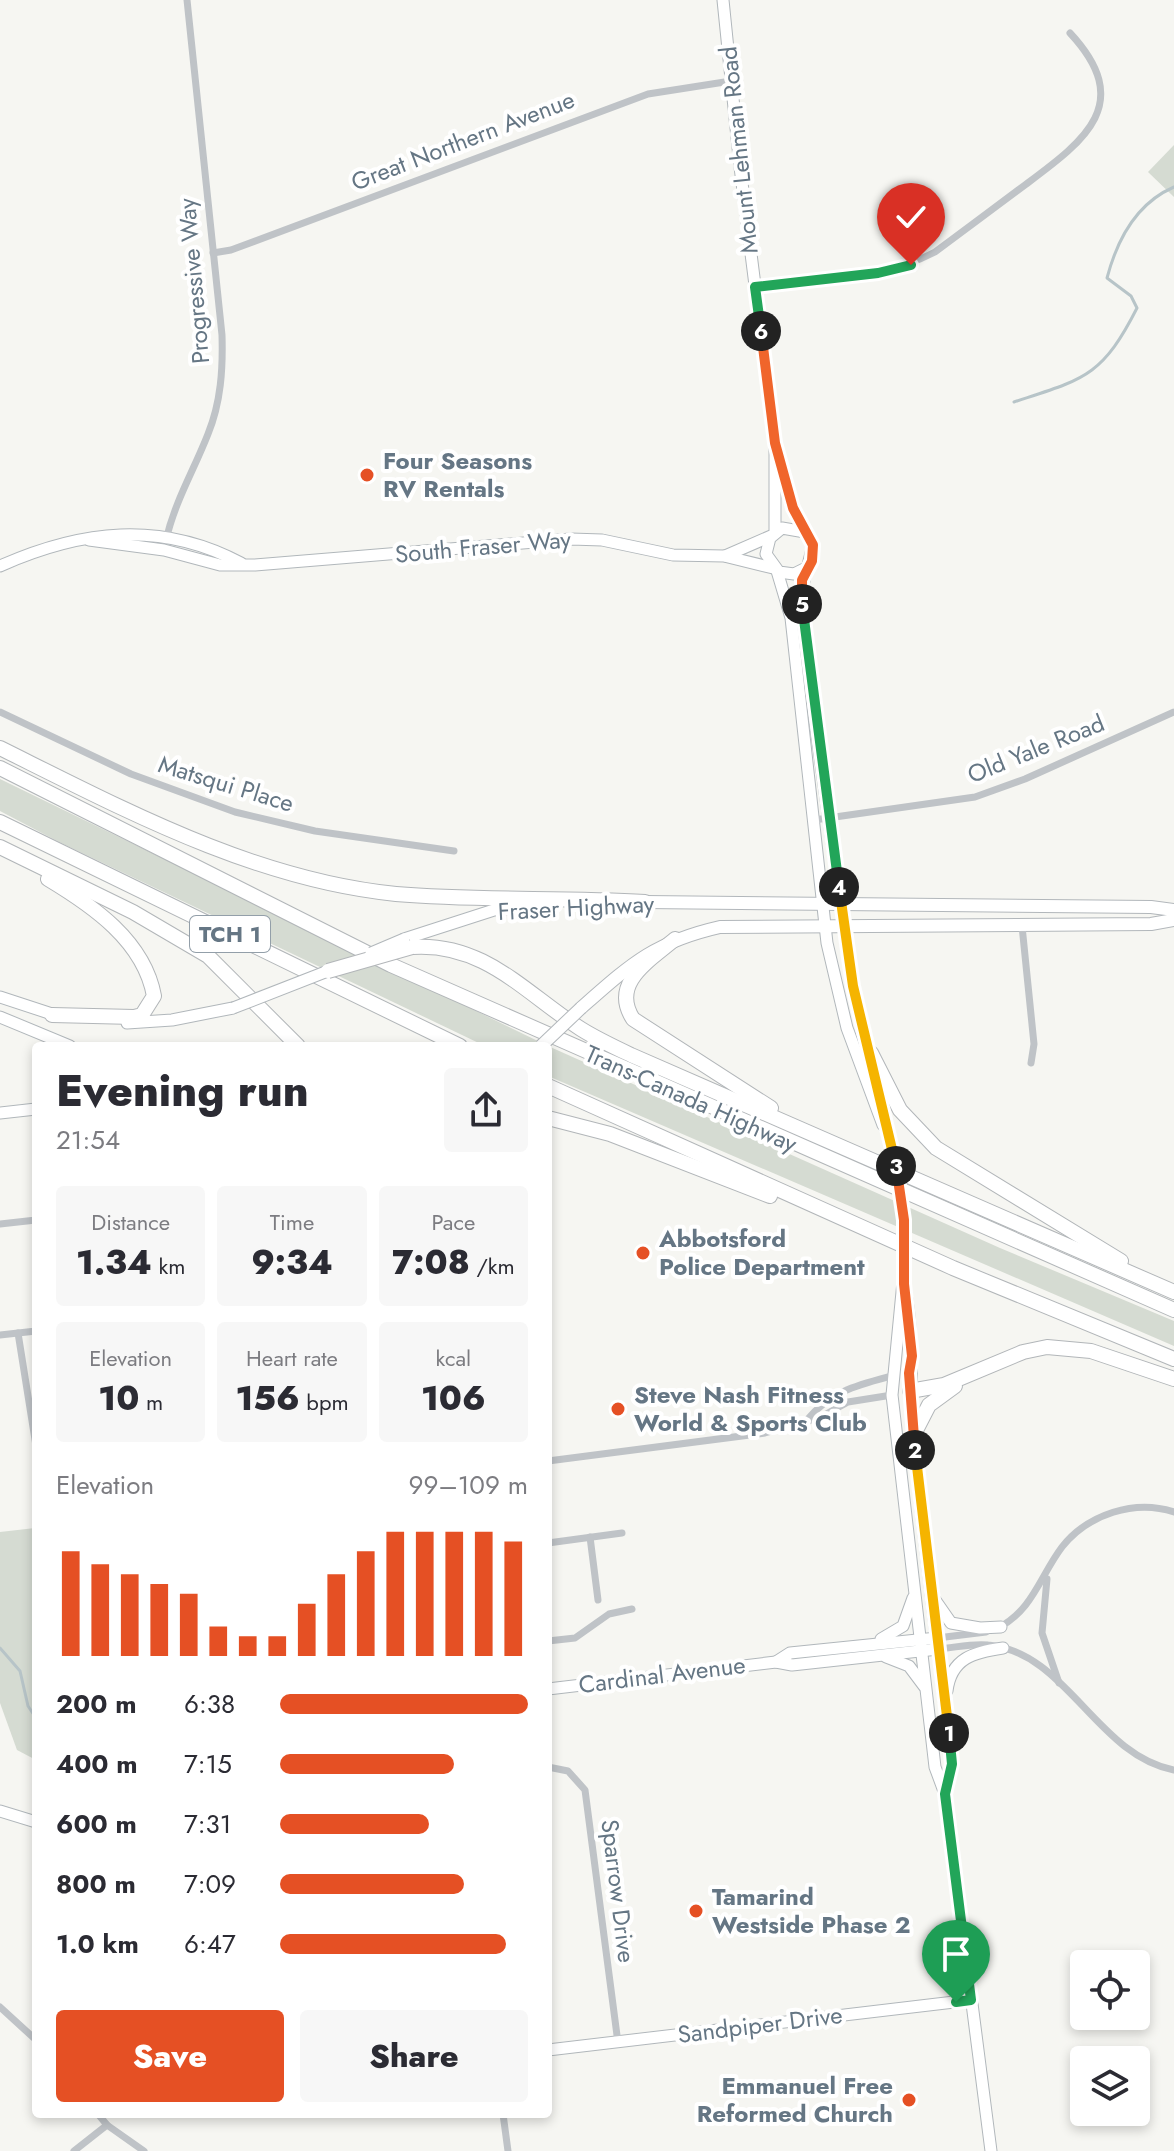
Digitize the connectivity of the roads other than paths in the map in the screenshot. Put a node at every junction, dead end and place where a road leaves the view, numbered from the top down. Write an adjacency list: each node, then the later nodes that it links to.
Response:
1 (187, 0): 5 (street, Progressive Way)
2 (723, 0): 4 (main road, Mount Lehman Road)
3 (1070, 33): 6 (street)
4 (731, 81): 5 (street, Great Northern Avenue); 6 (main road, Mount Lehman Road)
5 (213, 253): 10 (street, Progressive Way)
6 (755, 287): 7 (main road, Mount Lehman Road)
7 (775, 443): 8 (main road, Mount Lehman Road); 9 (main road, Mount Lehman Road)
8 (805, 532): 9 (main road); 13 (main road)
9 (774, 534): 11 (main road, South Fraser Way); 14 (main road)
10 (165, 544): 11 (main road, South Fraser Way); 12 (main road, South Fraser Way)
11 (724, 556): 14 (main road, South Fraser Way)
12 (0, 566)
13 (808, 567): 14 (main road); 19 (main road)
14 (775, 569): 20 (main road)
15 (0, 712): 23 (street, Matsqui Place)
16 (1174, 712): 19 (street, Old Yale Road)
17 (0, 748): 24 (highway)
18 (0, 768): 55 (highway, Trans-Canada Highway / TCH 1)
19 (829, 818): 20 (street, Old Yale Road); 26 (main road)
20 (814, 820): 25 (main road)
21 (0, 822): 40 (highway, TCH 1)
22 (0, 849): 36 (highway); 39 (highway)
23 (454, 851)
24 (645, 902): 25 (main road, Fraser Highway); 33 (main road, Fraser Highway)
25 (824, 903): 26 (main road, Fraser Highway); 29 (main road)
26 (841, 903): 27 (main road, Fraser Highway); 30 (main road)
27 (1174, 910)
28 (1174, 920): 31 (main road, Fraser Highway)
29 (826, 926): 30 (main road, Fraser Highway); 32 (main road, Fraser Highway); 49 (main road)
30 (845, 926): 31 (main road, Fraser Highway); 42 (main road)
31 (1022, 926): 43 (street)
32 (675, 939): 41 (main road, Fraser Highway, bridge); 48 (highway)
33 (408, 943): 34 (highway, bridge); 48 (highway)
34 (328, 971): 36 (main road, bridge)
35 (0, 997): 36 (main road)
36 (52, 1015)
37 (0, 1017): 38 (main road)
38 (60, 1042)
39 (294, 1042)
40 (452, 1042)
41 (545, 1042)
42 (871, 1053): 49 (main road); 54 (highway)
43 (1031, 1063)
44 (552, 1088): 52 (highway, Trans-Canada Highway)
45 (32, 1109): 46 (main road)
46 (0, 1113)
47 (552, 1119): 52 (highway)
48 (823, 1139): 54 (highway)
49 (890, 1143): 53 (main road, bridge)
50 (32, 1220): 51 (street)
51 (0, 1224)
52 (953, 1268): 59 (highway, Trans-Canada Highway)
53 (904, 1284): 60 (main road); 61 (main road)
54 (1172, 1291)
55 (1174, 1310)
56 (32, 1331): 57 (street)
57 (18, 1333): 58 (street); 66 (street)
58 (0, 1335)
59 (1174, 1359)
60 (909, 1373): 61 (main road); 64 (main road)
61 (892, 1376): 65 (main road); 67 (street)
62 (966, 1377): 63 (highway); 64 (highway); 68 (highway)
63 (1174, 1379)
64 (910, 1391): 65 (main road); 68 (main road)
65 (892, 1395): 67 (street); 76 (main road)
66 (32, 1421)
67 (806, 1421): 69 (street)
68 (913, 1436): 75 (main road)
69 (552, 1460)
70 (1174, 1512): 74 (street)
71 (622, 1533): 72 (street)
72 (590, 1537): 73 (street); 77 (street)
73 (552, 1542)
74 (1047, 1576): 79 (street); 87 (street)
75 (930, 1587): 79 (main road); 81 (main road)
76 (915, 1588): 82 (main road); 83 (main road)
77 (598, 1600)
78 (632, 1609): 80 (street)
79 (1001, 1627): 81 (street)
80 (552, 1641)
81 (938, 1643): 83 (main road); 84 (street); 90 (main road)
82 (866, 1644): 83 (main road, Cardinal Avenue); 86 (main road, Cardinal Avenue)
83 (921, 1645): 85 (main road, Cardinal Avenue); 89 (main road)
84 (1003, 1648): 87 (street); 90 (main road)
85 (873, 1655): 86 (main road, Cardinal Avenue); 89 (main road)
86 (776, 1662): 88 (main road, Cardinal Avenue)
87 (1060, 1685): 92 (street)
88 (552, 1689)
89 (926, 1689): 93 (main road)
90 (945, 1703): 93 (main road)
91 (552, 1768): 99 (street, Sparrow Drive)
92 (1174, 1770)
93 (945, 1794): 96 (main road)
94 (0, 1811): 95 (main road)
95 (32, 1821)
96 (971, 2000): 99 (main road, Sandpiper Drive); 107 (main road)
97 (0, 2007): 98 (street)
98 (32, 2036)
99 (618, 2043): 100 (main road, Sandpiper Drive)
100 (552, 2050)
101 (101, 2118): 103 (street)
102 (504, 2118): 106 (street)
103 (107, 2125): 104 (street); 105 (street)
104 (74, 2151)
105 (144, 2151)
106 (508, 2151)
107 (991, 2151)

